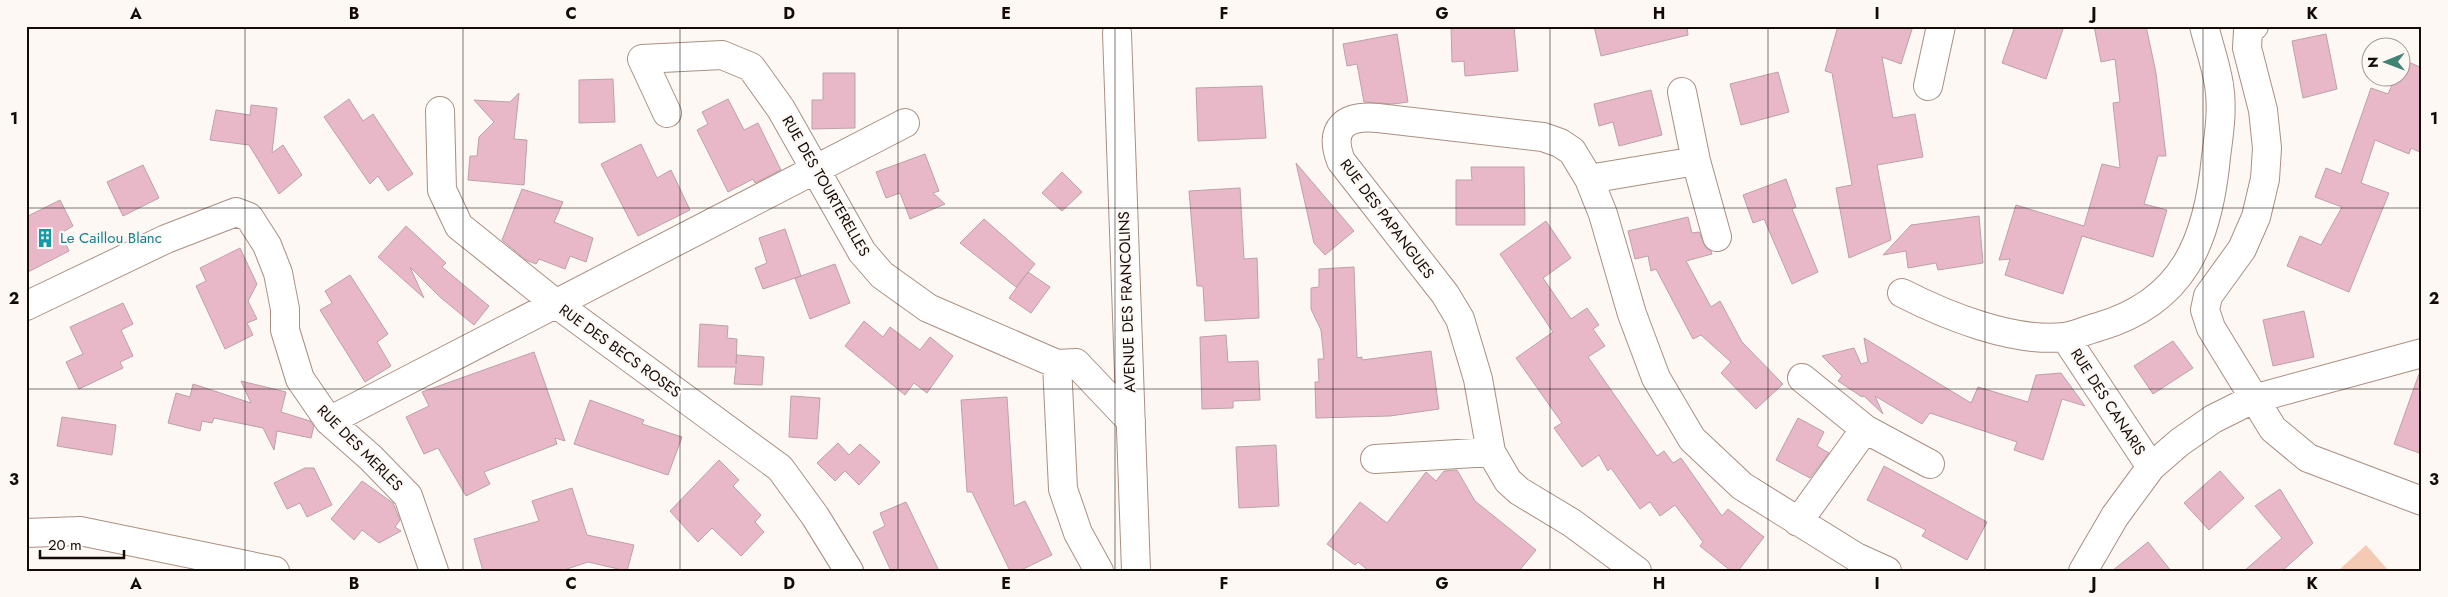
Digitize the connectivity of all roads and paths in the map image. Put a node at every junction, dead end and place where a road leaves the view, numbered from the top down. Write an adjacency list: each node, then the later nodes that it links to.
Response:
1 (1941, 26): 5 (street)
2 (2204, 26): 17 (street, RUE DES CANARIS)
3 (2254, 26): 21 (street)
4 (1117, 33): 23 (street, AVENUE DES FRANCOLINS)
5 (1928, 86)
6 (1682, 92): 10 (street)
7 (440, 111): 15 (street, RUE DES BECS ROSES)
8 (668, 113): 11 (street, RUE DES TOURTERELLES)
9 (905, 123): 11 (street)
10 (1696, 161): 12 (street); 13 (street)
11 (816, 170): 15 (street); 19 (street, RUE DES TOURTERELLES)
12 (1589, 179): 25 (street, RUE DES PAPANGUES); 30 (street, RUE DES PAPANGUES)
13 (1717, 237)
14 (1902, 293): 17 (street, RUE DES CANARIS)
15 (555, 303): 22 (street); 34 (street, RUE DES BECS ROSES)
16 (27, 308): 22 (street, RUE DES MERLES)
17 (2066, 337): 28 (street, RUE DES CANARIS)
18 (2422, 354): 21 (street)
19 (1056, 364): 23 (street, RUE DES TOURTERELLES); 35 (street)
20 (1802, 378): 24 (street)
21 (2253, 399): 28 (street); 29 (street)
22 (329, 421): 33 (street, RUE DES MERLES)
23 (1131, 421): 36 (street, AVENUE DES FRANCOLINS)
24 (1865, 429): 27 (street); 30 (street)
25 (1491, 452): 26 (street); 37 (street, RUE DES PAPANGUES)
26 (1374, 459)
27 (1930, 464)
28 (2151, 467): 39 (street)
29 (2422, 501)
30 (1798, 522): 38 (street, RUE DES PAPANGUES)
31 (26, 533): 32 (street)
32 (275, 571)
33 (434, 571)
34 (849, 571)
35 (1099, 571)
36 (1136, 571)
37 (1637, 571)
38 (1887, 571)
39 (2083, 571)

